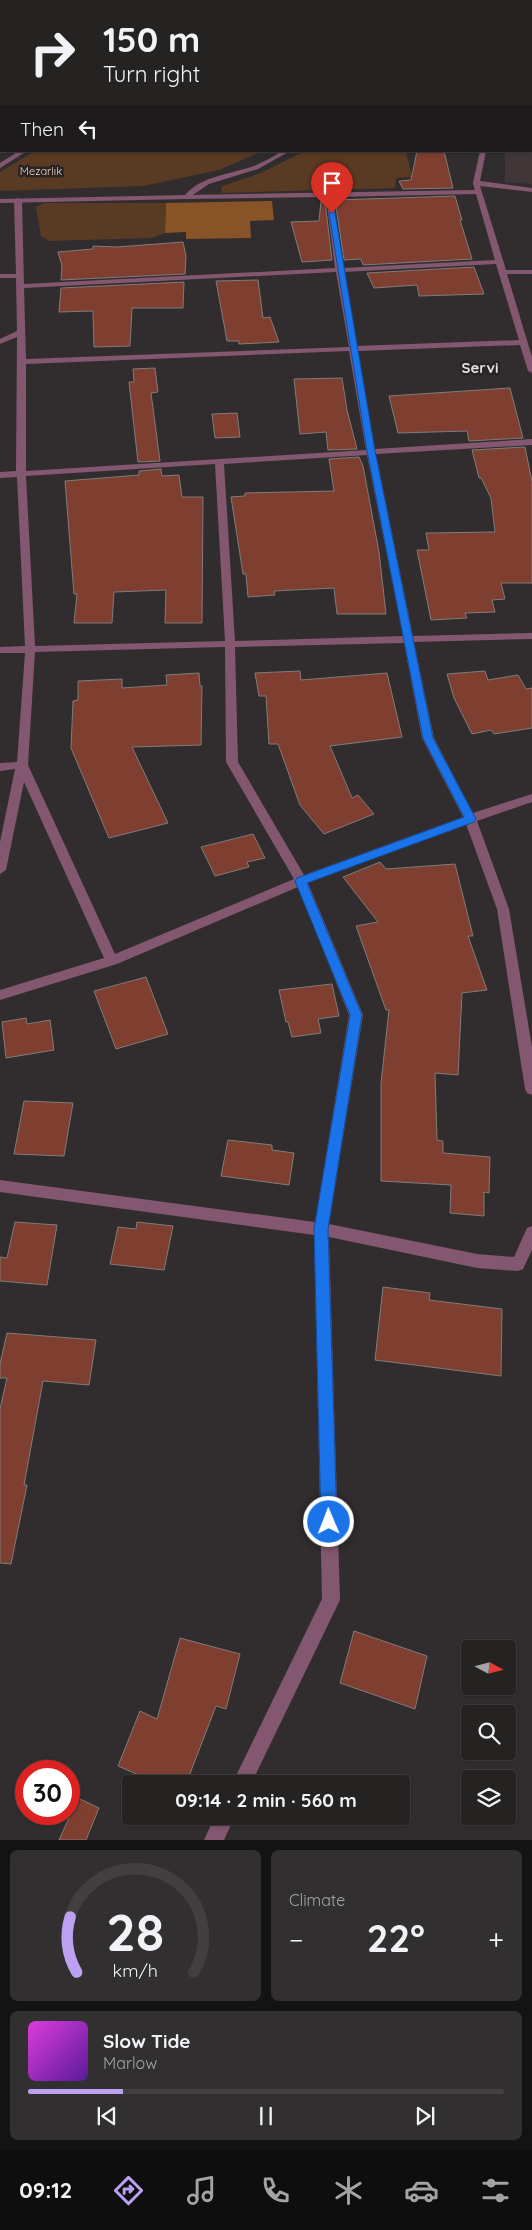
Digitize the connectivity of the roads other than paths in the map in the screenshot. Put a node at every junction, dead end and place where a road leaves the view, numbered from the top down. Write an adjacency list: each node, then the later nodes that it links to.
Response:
1 (22, 152): 4 (street)
2 (285, 152): 9 (street)
3 (483, 152): 5 (street)
4 (0, 166)
5 (476, 183): 6 (street); 7 (street)
6 (532, 190)
7 (478, 192): 8 (street); 12 (street)
8 (329, 195): 9 (street); 13 (street)
9 (187, 197): 10 (street)
10 (18, 200): 11 (street); 17 (street)
11 (0, 201)
12 (499, 262): 13 (street); 14 (street)
13 (339, 269): 17 (street); 21 (street)
14 (502, 272): 15 (street); 20 (street)
15 (532, 272)
16 (0, 276): 17 (street)
17 (20, 281): 18 (street)
18 (21, 332): 19 (street); 22 (street)
19 (0, 342)
20 (523, 342): 21 (street); 23 (street)
21 (354, 349): 22 (street); 25 (street)
22 (22, 362): 27 (street)
23 (532, 370)
24 (532, 442): 25 (street)
25 (371, 451): 26 (street); 30 (street)
26 (219, 460): 27 (street); 31 (street)
27 (21, 474): 28 (street); 33 (street)
28 (0, 475)
29 (532, 636): 30 (street)
30 (408, 639): 31 (street); 37 (street)
31 (230, 644): 33 (street); 39 (street)
32 (0, 650): 33 (street)
33 (30, 650): 34 (street)
34 (22, 765): 35 (street); 38 (street); 40 (street)
35 (0, 767)
36 (532, 798): 37 (street)
37 (470, 819): 39 (street); 42 (street)
38 (0, 870)
39 (301, 881): 40 (street); 44 (street)
40 (112, 961): 41 (street)
41 (0, 995)
42 (532, 1089)
43 (0, 1186): 44 (street)
44 (321, 1229): 45 (street); 46 (street)
45 (532, 1233)
46 (245, 1775)
47 (222, 1825): 48 (street)
48 (214, 1840)

